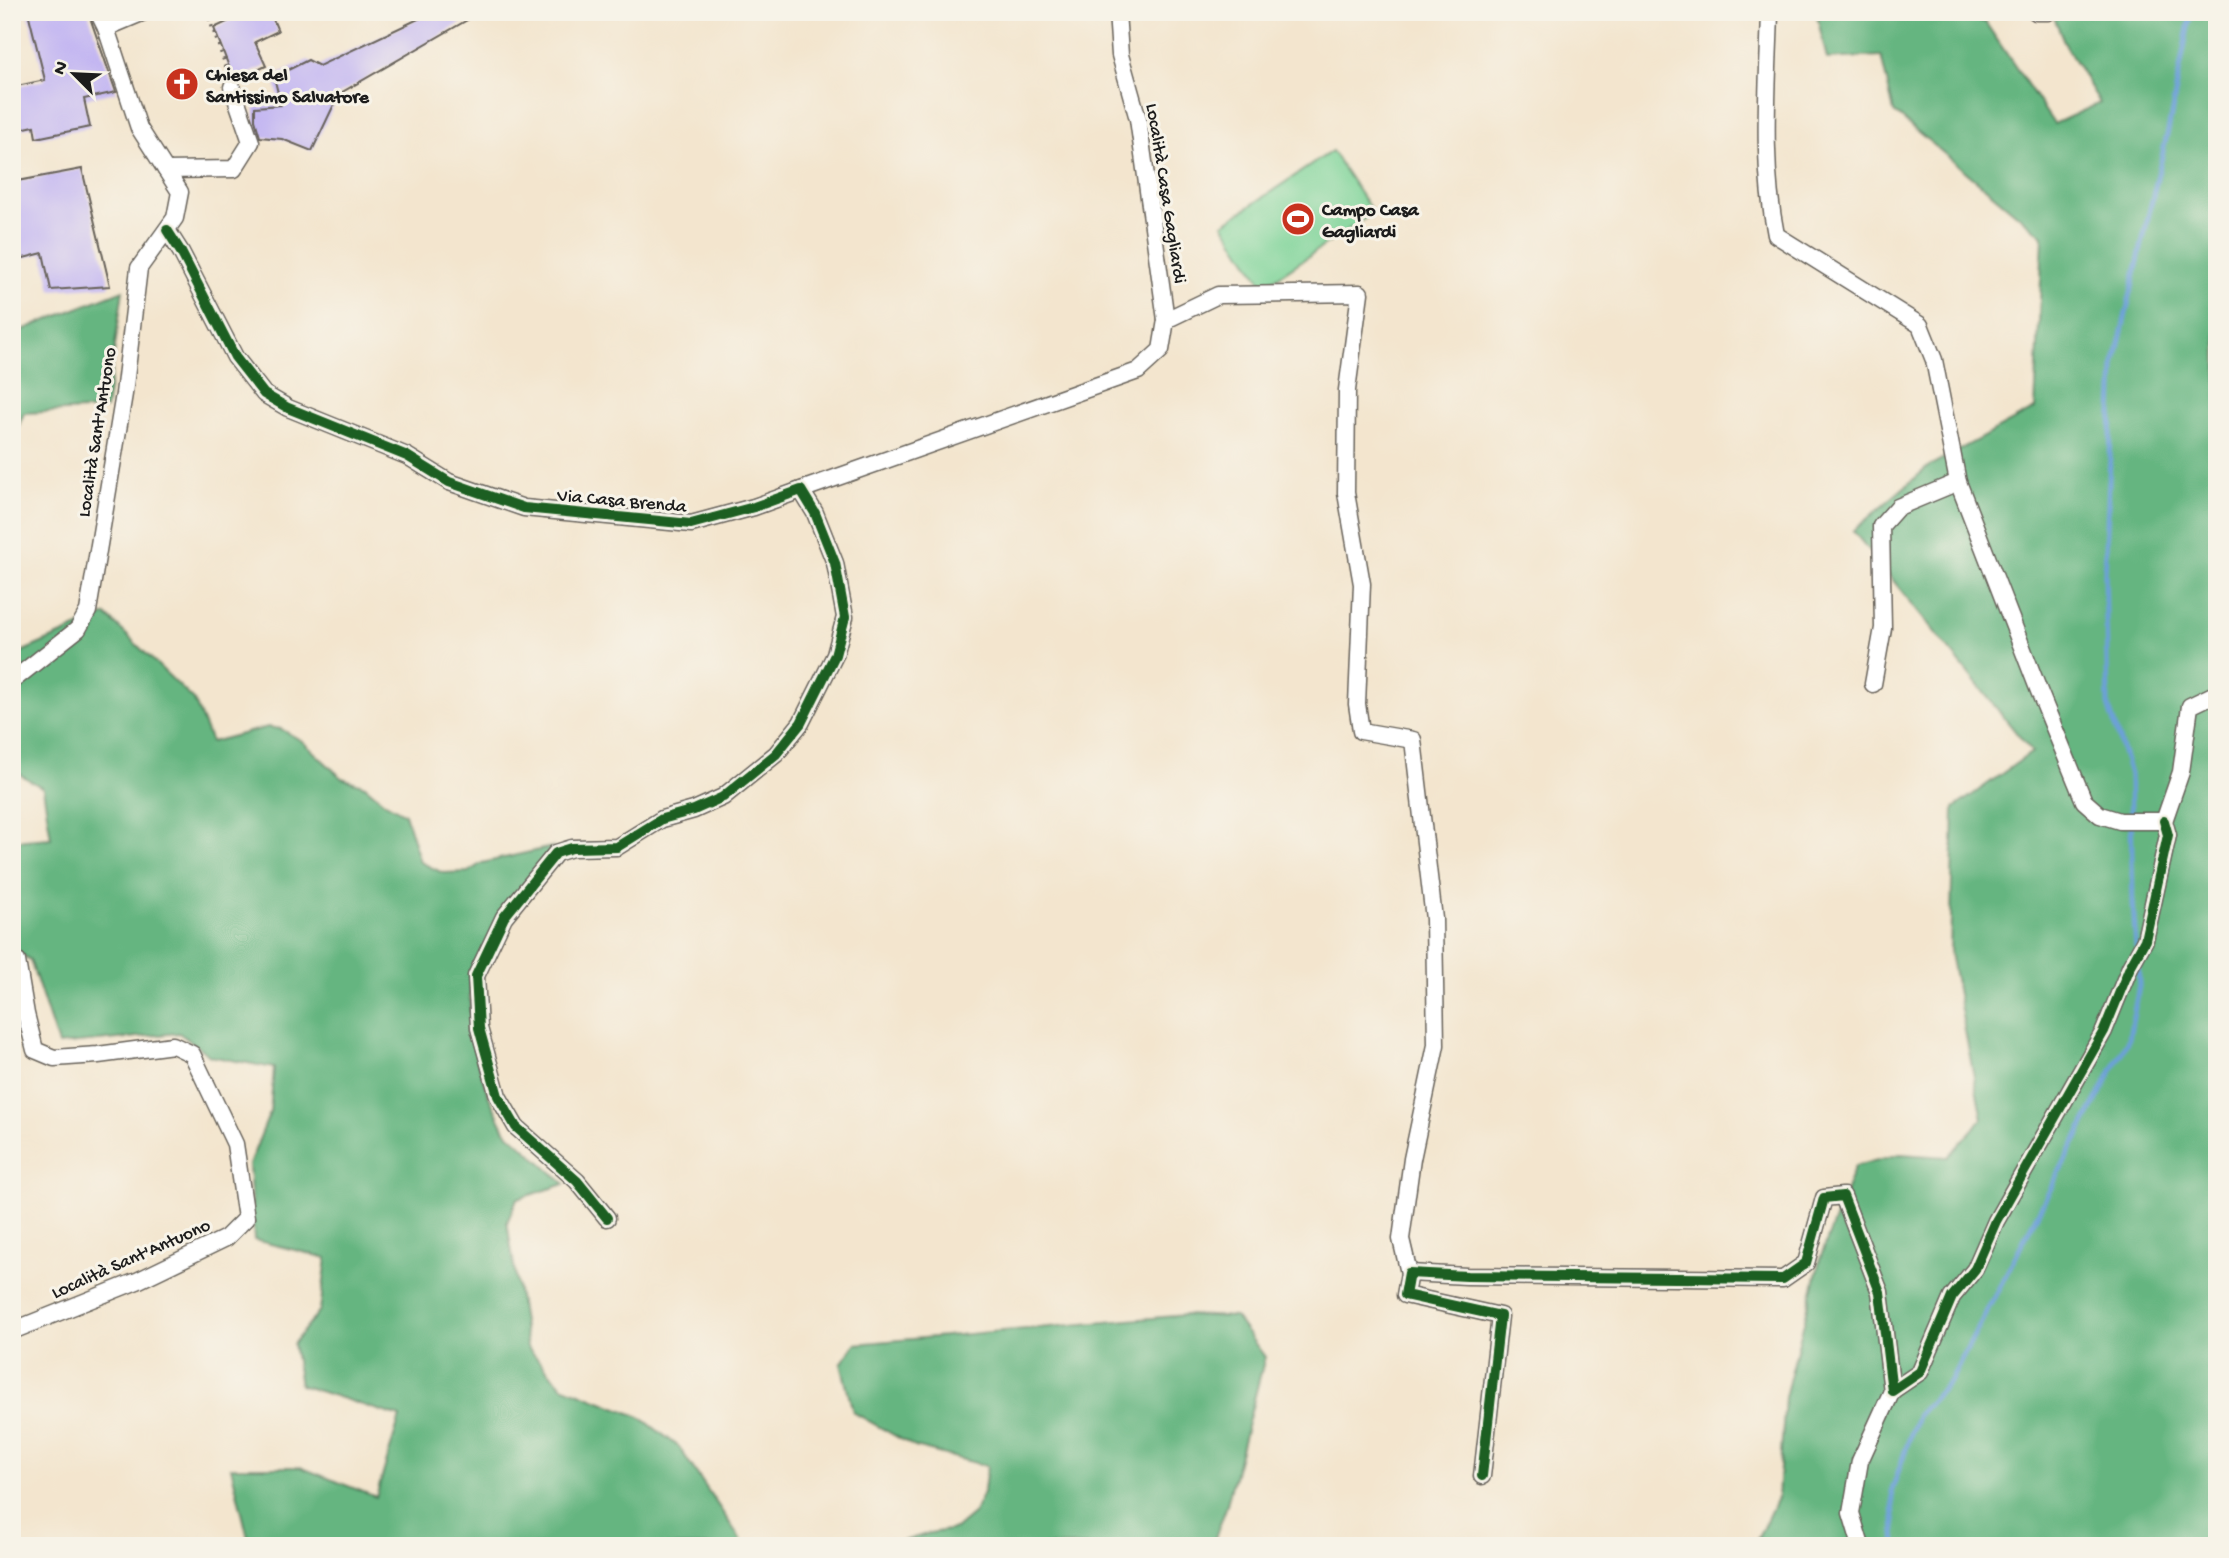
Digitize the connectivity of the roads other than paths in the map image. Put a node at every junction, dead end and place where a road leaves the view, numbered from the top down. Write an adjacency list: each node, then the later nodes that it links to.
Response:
1 (98, 12): 7 (street)
2 (144, 12): 7 (street)
3 (1117, 12): 11 (street, Località Casa Gagliardi)
4 (1770, 12): 13 (street)
5 (2036, 12): 6 (street)
6 (2048, 12)
7 (106, 28): 9 (street)
8 (232, 87): 9 (street)
9 (166, 170): 10 (street, Località Sant'Antuono)
10 (167, 230): 14 (street, Via Casa Brenda); 15 (street, Località Sant'Antuono)
11 (1166, 320): 12 (street, Località Casa Gagliardi); 21 (street)
12 (1138, 371): 14 (street, Via Casa Brenda)
13 (1958, 482): 16 (street); 18 (street)
14 (801, 490): 20 (street)
15 (12, 681)
16 (1872, 684)
17 (2217, 693): 18 (street)
18 (2165, 821): 23 (street)
19 (12, 958): 22 (street, Località Sant'Antuono)
20 (607, 1218)
21 (1409, 1273): 23 (street); 24 (street)
22 (12, 1331)
23 (1892, 1391): 25 (street)
24 (1482, 1476)
25 (1861, 1546)

